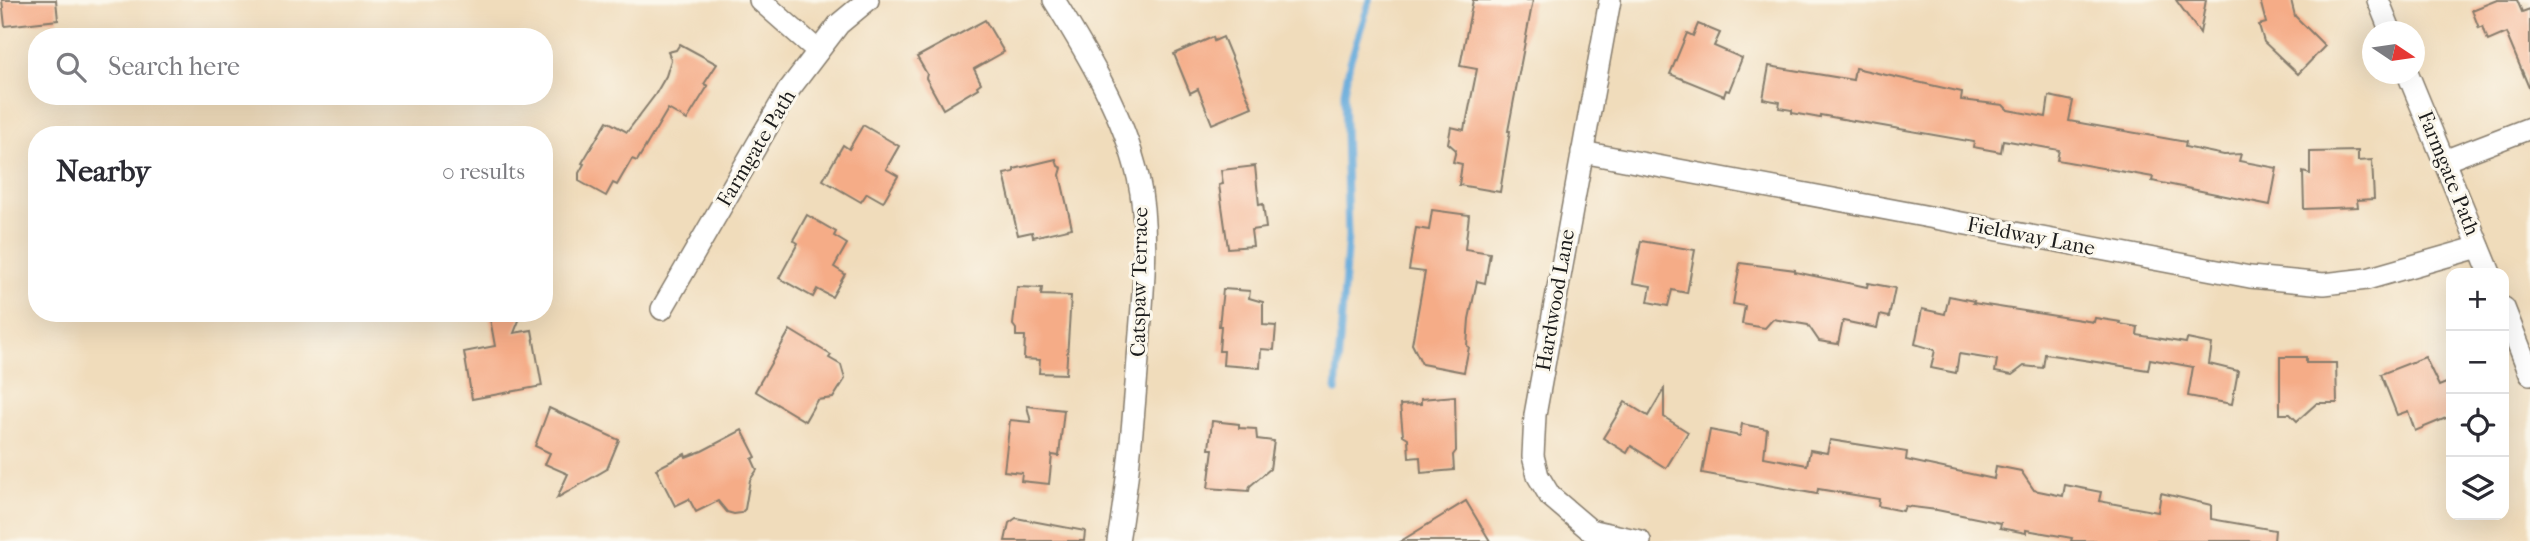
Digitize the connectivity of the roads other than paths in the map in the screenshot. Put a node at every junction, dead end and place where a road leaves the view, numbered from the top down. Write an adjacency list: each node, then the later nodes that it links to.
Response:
1 (760, 0): 7 (street)
2 (868, 0): 7 (street, Farmgate Path)
3 (1054, 0): 17 (street, Catspaw Terrace)
4 (1610, 0): 10 (street, Hardwood Lane)
5 (2378, 0): 6 (street)
6 (2387, 21)
7 (818, 51): 14 (street, Farmgate Path)
8 (2412, 84): 11 (street, Farmgate Path)
9 (2530, 128): 11 (street)
10 (1582, 152): 12 (street, Fieldway Lane); 18 (street, Hardwood Lane)
11 (2444, 161): 12 (street, Farmgate Path)
12 (2479, 247): 13 (street, Farmgate Path)
13 (2488, 268)
14 (662, 309)
15 (2509, 321): 16 (street)
16 (2530, 374)
17 (1118, 541)
18 (1640, 541)

